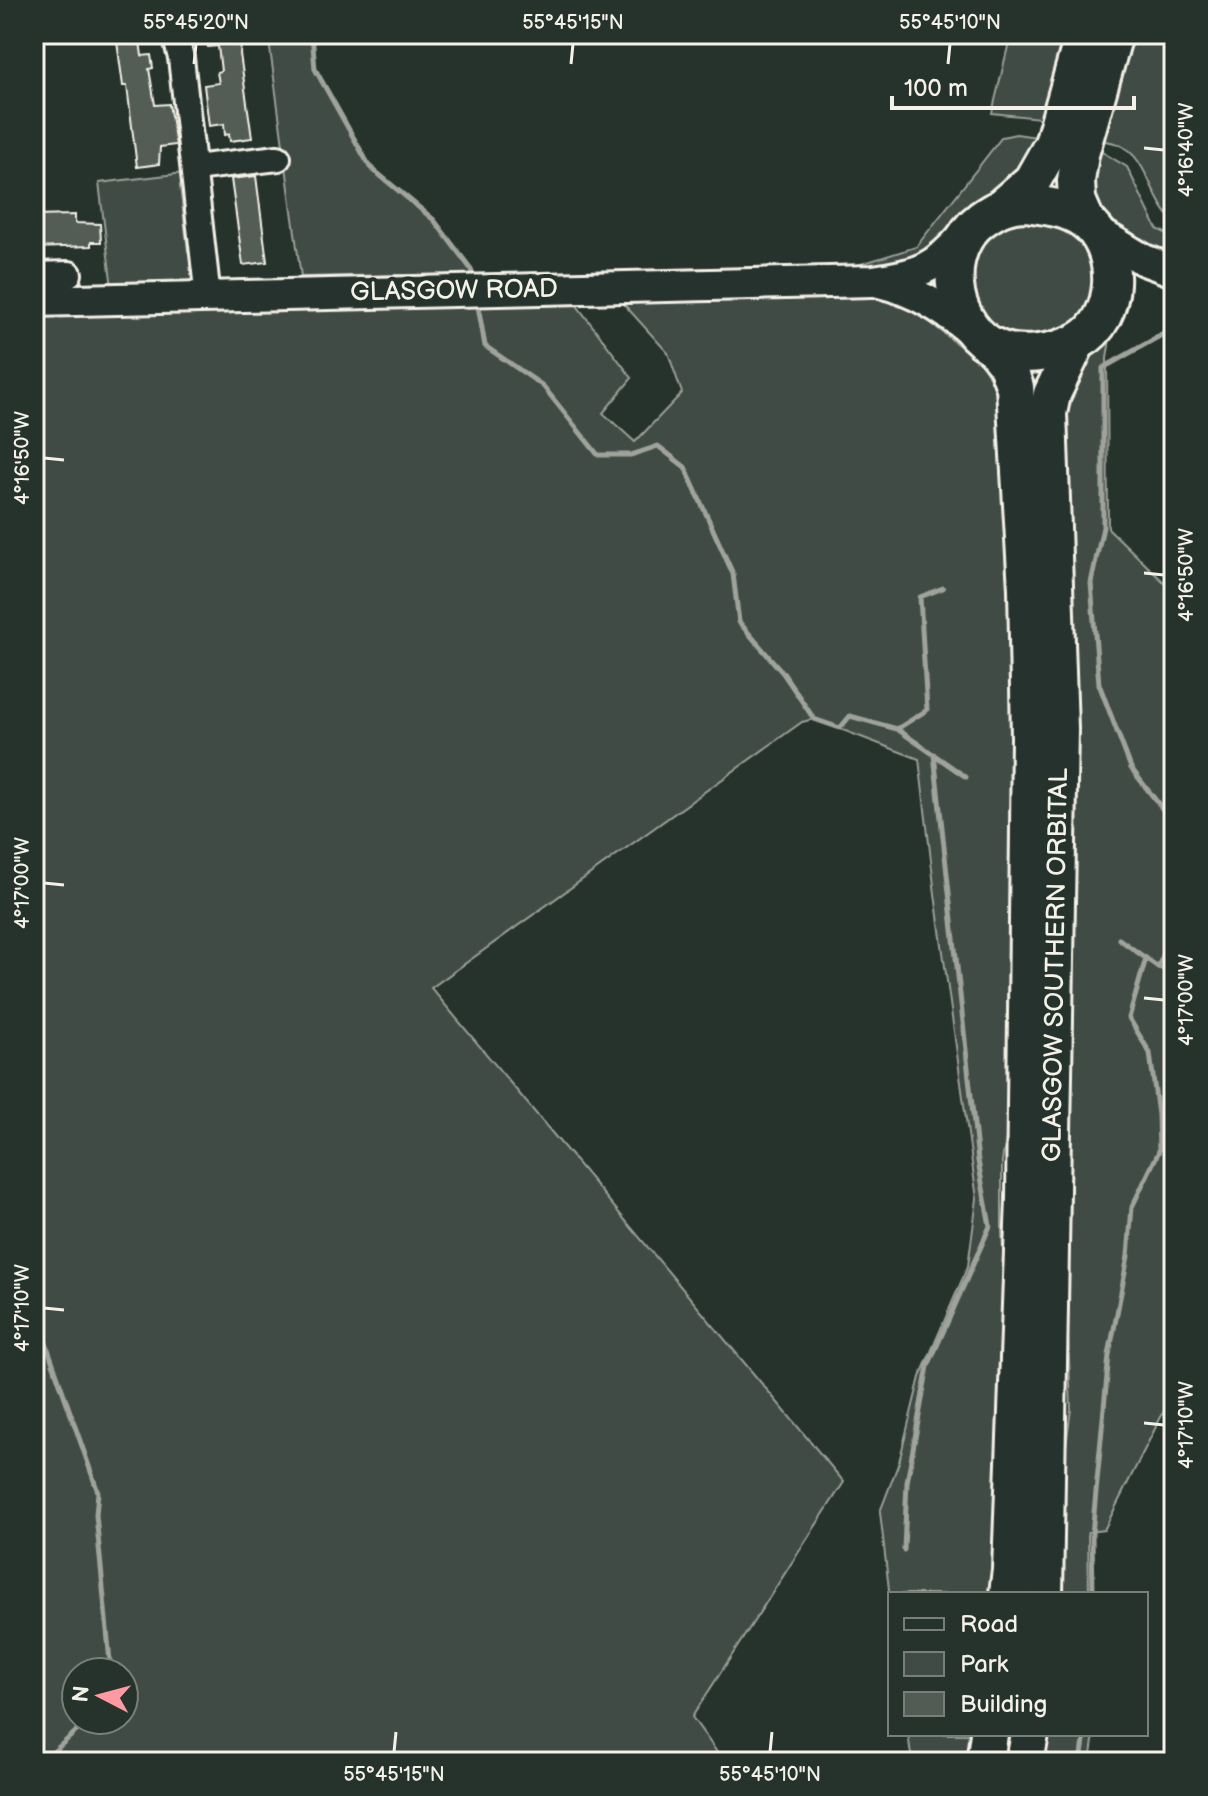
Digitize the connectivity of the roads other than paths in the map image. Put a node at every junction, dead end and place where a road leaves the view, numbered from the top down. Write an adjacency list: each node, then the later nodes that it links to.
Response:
1 (171, 34): 5 (street)
2 (1084, 34): 6 (highway)
3 (1114, 34): 7 (highway)
4 (278, 158): 5 (street)
5 (194, 168): 13 (street)
6 (1004, 205): 7 (highway); 8 (highway)
7 (1091, 226): 9 (main road); 14 (highway)
8 (964, 235): 12 (main road, GLASGOW ROAD); 17 (highway)
9 (1174, 271): 14 (main road)
10 (69, 274): 11 (street)
11 (34, 275)
12 (873, 281): 13 (main road, GLASGOW ROAD); 17 (main road, GLASGOW ROAD)
13 (208, 298): 15 (main road, GLASGOW ROAD)
14 (1111, 298): 16 (highway)
15 (34, 301)
16 (1077, 342): 17 (highway); 19 (highway, GLASGOW SOUTHERN ORBITAL)
17 (989, 344): 18 (highway, GLASGOW SOUTHERN ORBITAL)
18 (1008, 1592)
19 (1044, 1592)
20 (989, 1736): 22 (highway)
21 (1030, 1736): 23 (highway)
22 (985, 1762)
23 (1025, 1762)

